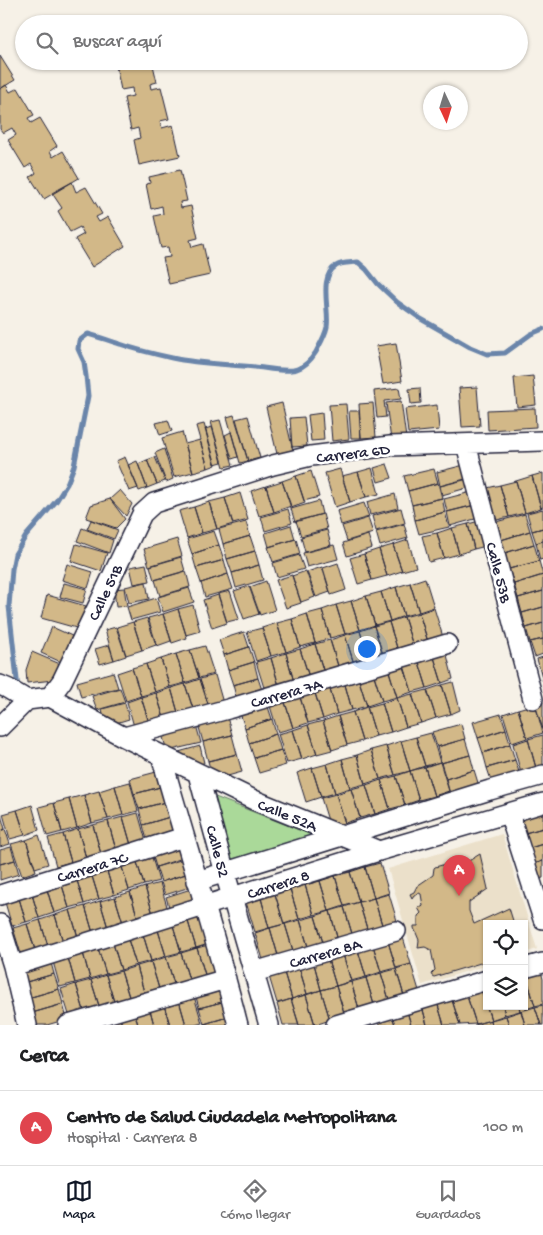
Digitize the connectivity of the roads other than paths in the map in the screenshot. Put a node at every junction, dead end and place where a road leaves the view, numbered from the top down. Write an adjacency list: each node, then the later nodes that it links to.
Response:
1 (466, 444): 2 (street, Carrera 6D); 3 (street, Carrera 6D); 7 (street, Calle 53B)
2 (542, 444)
3 (168, 498): 6 (street, Calle 51B)
4 (447, 644): 10 (street, Carrera 7A)
5 (0, 686): 8 (street)
6 (50, 697): 8 (street); 10 (street)
7 (534, 699)
8 (27, 700): 9 (street)
9 (0, 727)
10 (124, 737): 11 (street)
11 (161, 755): 12 (street); 16 (street, Calle 52)
12 (198, 774): 17 (street, Calle 52A); 19 (street, Calle 52)
13 (543, 775): 17 (street, Carrera 8)
14 (543, 802): 15 (street, Carrera 8)
15 (509, 813): 18 (street, Carrera 8); 21 (street)
16 (184, 837): 20 (street, Calle 52); 22 (street, Carrera 7C)
17 (343, 837): 18 (street, Calle 52A); 19 (street, Carrera 8)
18 (379, 851): 23 (street, Carrera 8)
19 (225, 874): 20 (street, Carrera 8); 23 (street, Calle 52)
20 (197, 881): 24 (street, Calle 52)
21 (538, 886): 25 (street)
22 (0, 895)
23 (232, 898): 24 (street, Carrera 8); 31 (street, Calle 52)
24 (204, 906): 29 (street, Carrera 8); 32 (street, Calle 52)
25 (543, 919)
26 (0, 924): 29 (street)
27 (396, 931): 31 (street, Carrera 8A)
28 (543, 963): 30 (street)
29 (12, 966): 34 (street)
30 (528, 967)
31 (254, 972): 37 (street, Calle 52)
32 (226, 979): 35 (street); 36 (street, Calle 52)
33 (483, 981): 38 (street)
34 (27, 1025)
35 (68, 1025)
36 (238, 1025)
37 (269, 1025)
38 (336, 1025)

